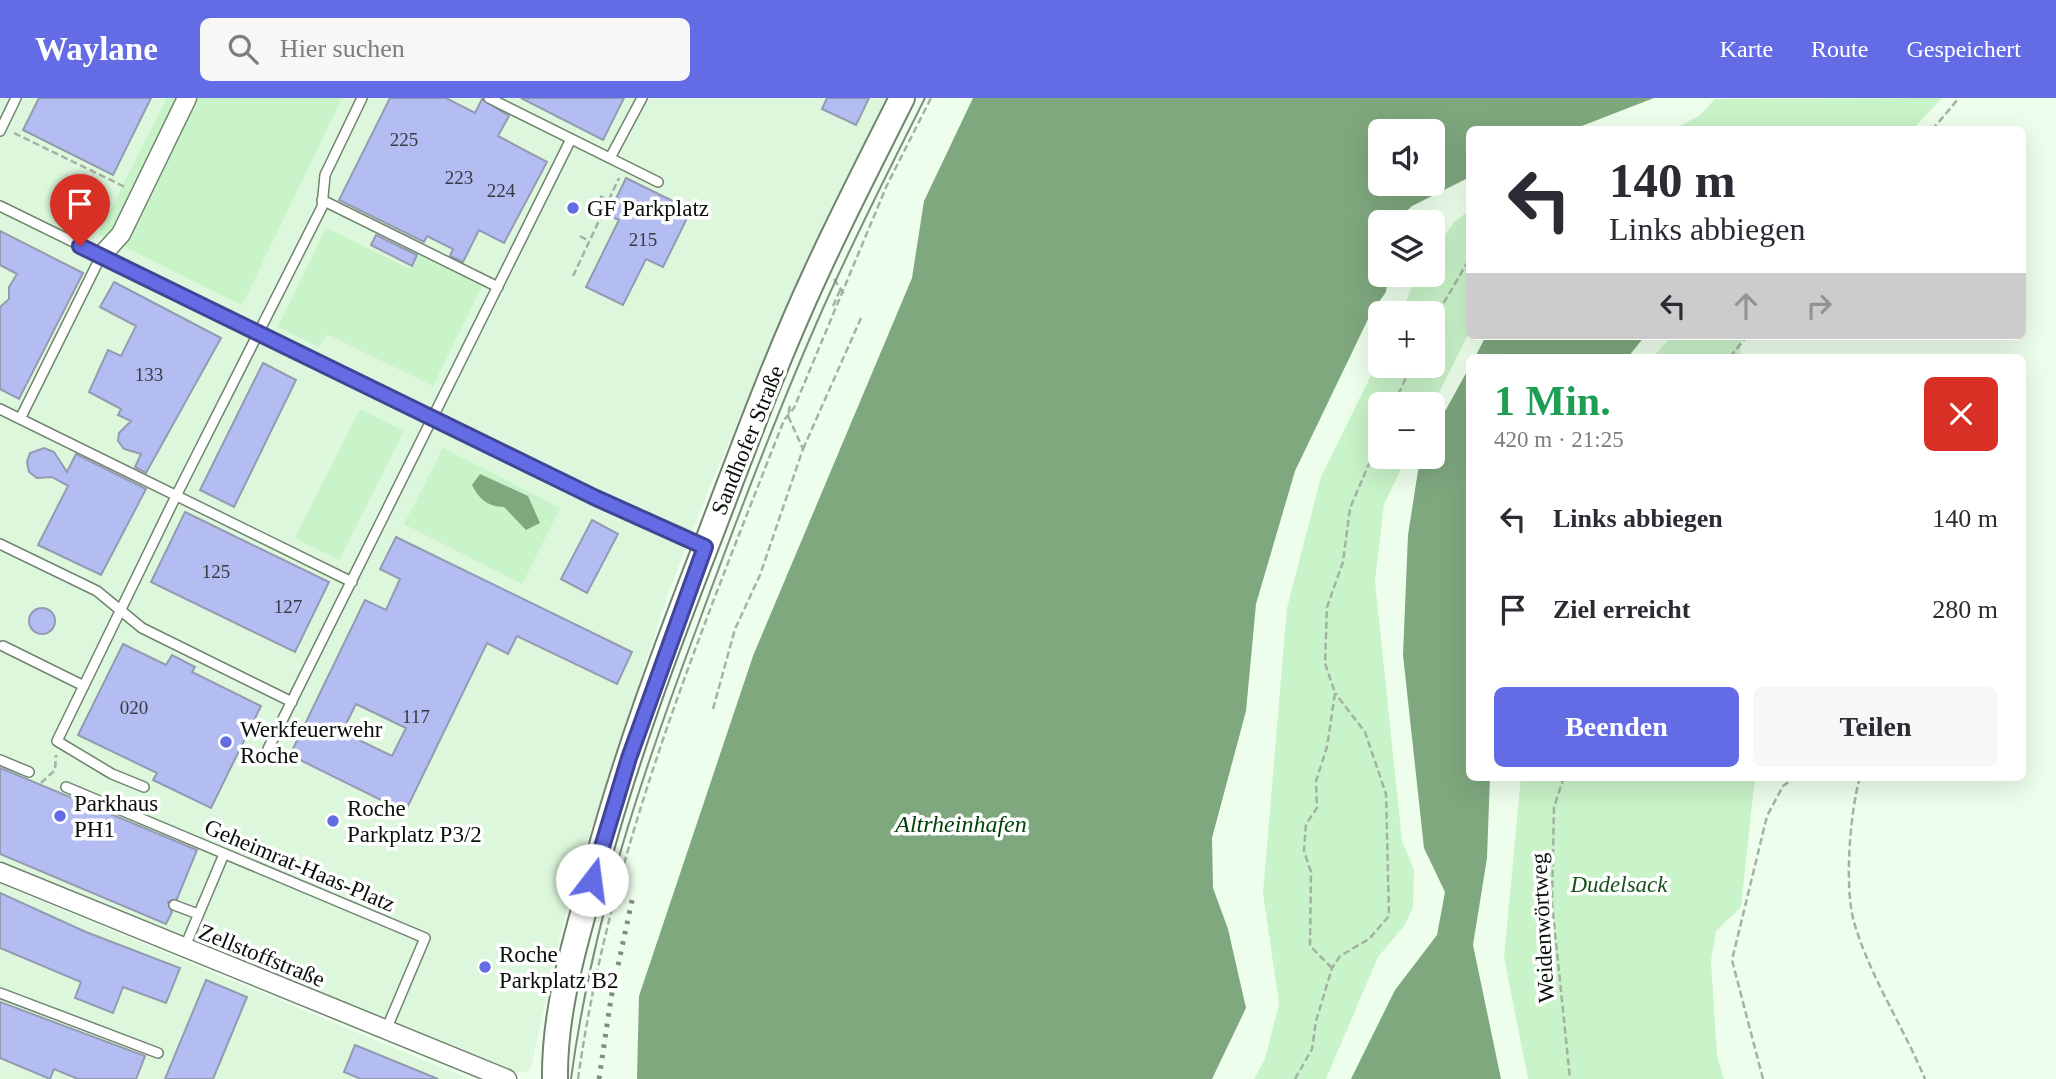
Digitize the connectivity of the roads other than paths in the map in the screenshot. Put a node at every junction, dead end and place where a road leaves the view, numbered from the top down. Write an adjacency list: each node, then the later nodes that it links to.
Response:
1 (16, 98): 7 (lane)
2 (187, 98): 13 (street)
3 (362, 98): 11 (lane)
4 (489, 98): 8 (lane)
5 (642, 98): 9 (lane)
6 (902, 98): 21 (street, Sandhofer Straße)
7 (1, 129)
8 (571, 139): 9 (lane); 14 (lane)
9 (610, 158): 10 (lane)
10 (658, 182)
11 (322, 200): 14 (lane); 15 (lane)
12 (0, 206): 13 (lane)
13 (101, 256): 15 (lane); 17 (lane)
14 (498, 287): 18 (lane)
15 (257, 334): 18 (lane); 19 (lane)
16 (0, 410): 17 (lane)
17 (20, 419): 19 (lane)
18 (433, 419): 21 (lane); 22 (lane)
19 (176, 496): 22 (lane); 23 (lane)
20 (0, 544): 23 (lane)
21 (705, 547): 41 (street, Sandhofer Straße)
22 (352, 582): 26 (lane)
23 (120, 610): 25 (lane); 26 (lane)
24 (3, 646): 25 (lane)
25 (84, 686): 31 (lane)
26 (292, 702): 27 (lane)
27 (268, 749)
28 (0, 760): 29 (lane)
29 (29, 772)
30 (65, 787): 32 (lane, Geheimrat-Haas-Platz)
31 (144, 787)
32 (223, 854): 35 (lane); 38 (lane, Geheimrat-Haas-Platz)
33 (0, 872): 36 (street, Zellstoffstraße)
34 (174, 905): 35 (lane)
35 (198, 914): 36 (lane)
36 (184, 949): 38 (street, Zellstoffstraße)
37 (0, 993): 39 (lane)
38 (385, 1032): 40 (street, Zellstoffstraße)
39 (158, 1053)
40 (507, 1079)
41 (555, 1079)

